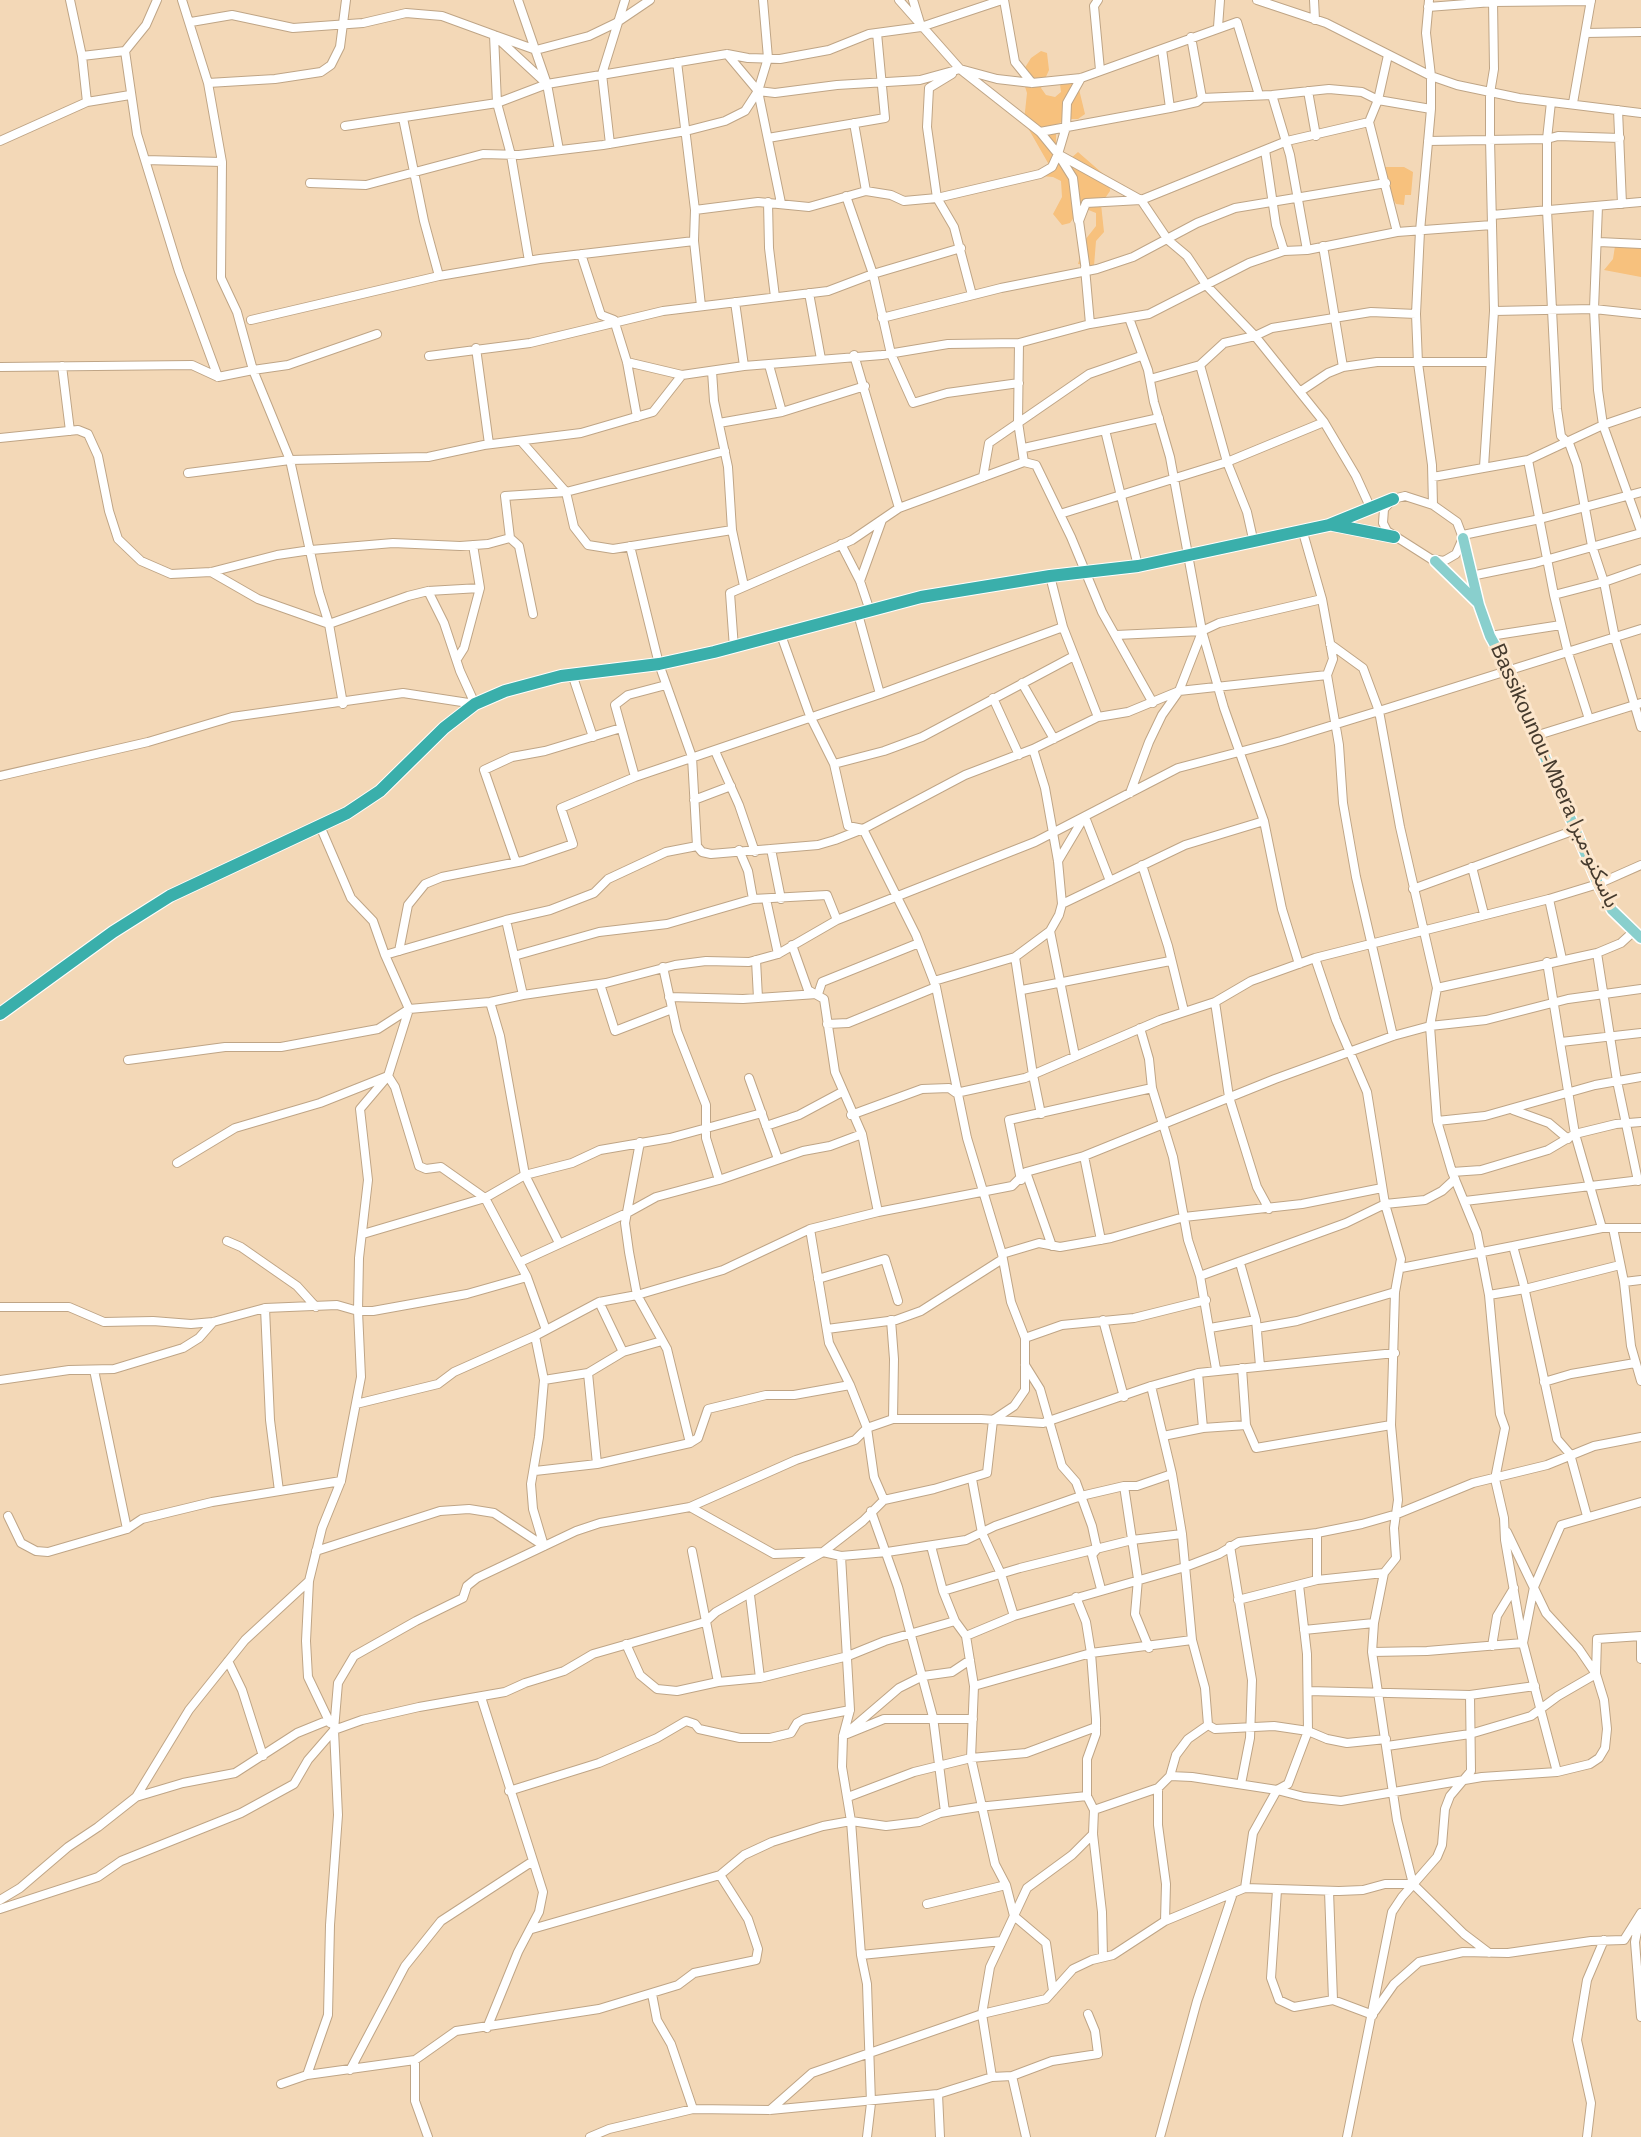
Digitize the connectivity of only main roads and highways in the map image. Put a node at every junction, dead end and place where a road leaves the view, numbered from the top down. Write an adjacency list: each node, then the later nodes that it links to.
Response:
1 (1393, 499): 2 (highway)
2 (1329, 525): 3 (highway); 8 (highway)
3 (1394, 537)
4 (1463, 537): 6 (main road, Bassikounou-Mbera باسكنو-مبرا)
5 (1435, 561): 6 (main road, Bassikounou-Mbera باسكنو-مبرا)
6 (1479, 605): 7 (main road, Bassikounou-Mbera باسكنو-مبرا)
7 (1637, 935)
8 (0, 1014)

